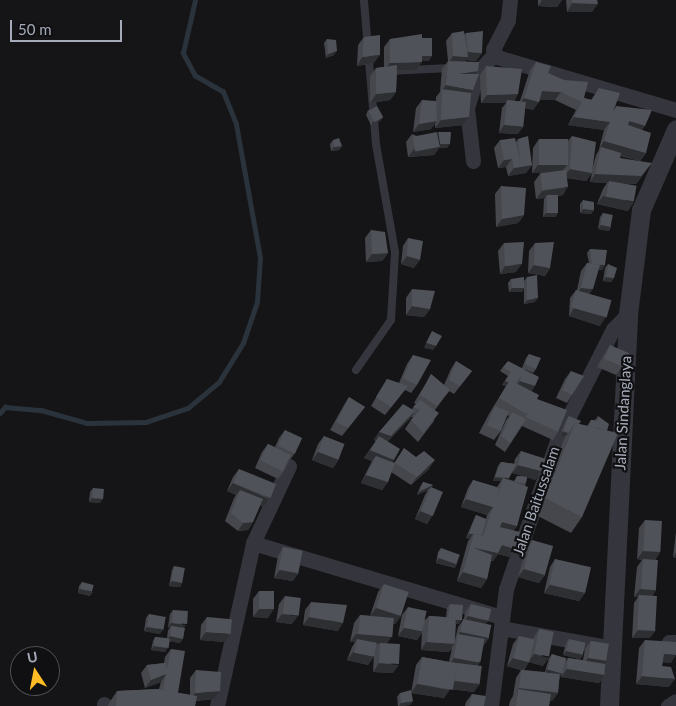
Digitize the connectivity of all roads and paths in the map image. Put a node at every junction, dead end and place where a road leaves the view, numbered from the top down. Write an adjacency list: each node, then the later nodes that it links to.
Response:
1 (364, 0): 5 (lane)
2 (510, 0): 3 (street)
3 (483, 61): 6 (street); 8 (street)
4 (462, 67): 5 (lane)
5 (370, 72): 10 (lane)
6 (676, 110)
7 (676, 129): 9 (street, Jalan Sindanglaya)
8 (473, 160)
9 (628, 314): 13 (street, Jalan Baitussalam); 14 (street, Jalan Sindanglaya)
10 (356, 370)
11 (289, 466): 12 (street)
12 (253, 543): 13 (street); 16 (street)
13 (502, 622): 14 (street); 17 (street, Jalan Baitussalam)
14 (611, 648): 18 (street, Jalan Sindanglaya)
15 (676, 701): 19 (street)
16 (217, 706)
17 (491, 706)
18 (609, 706)
19 (668, 706)

